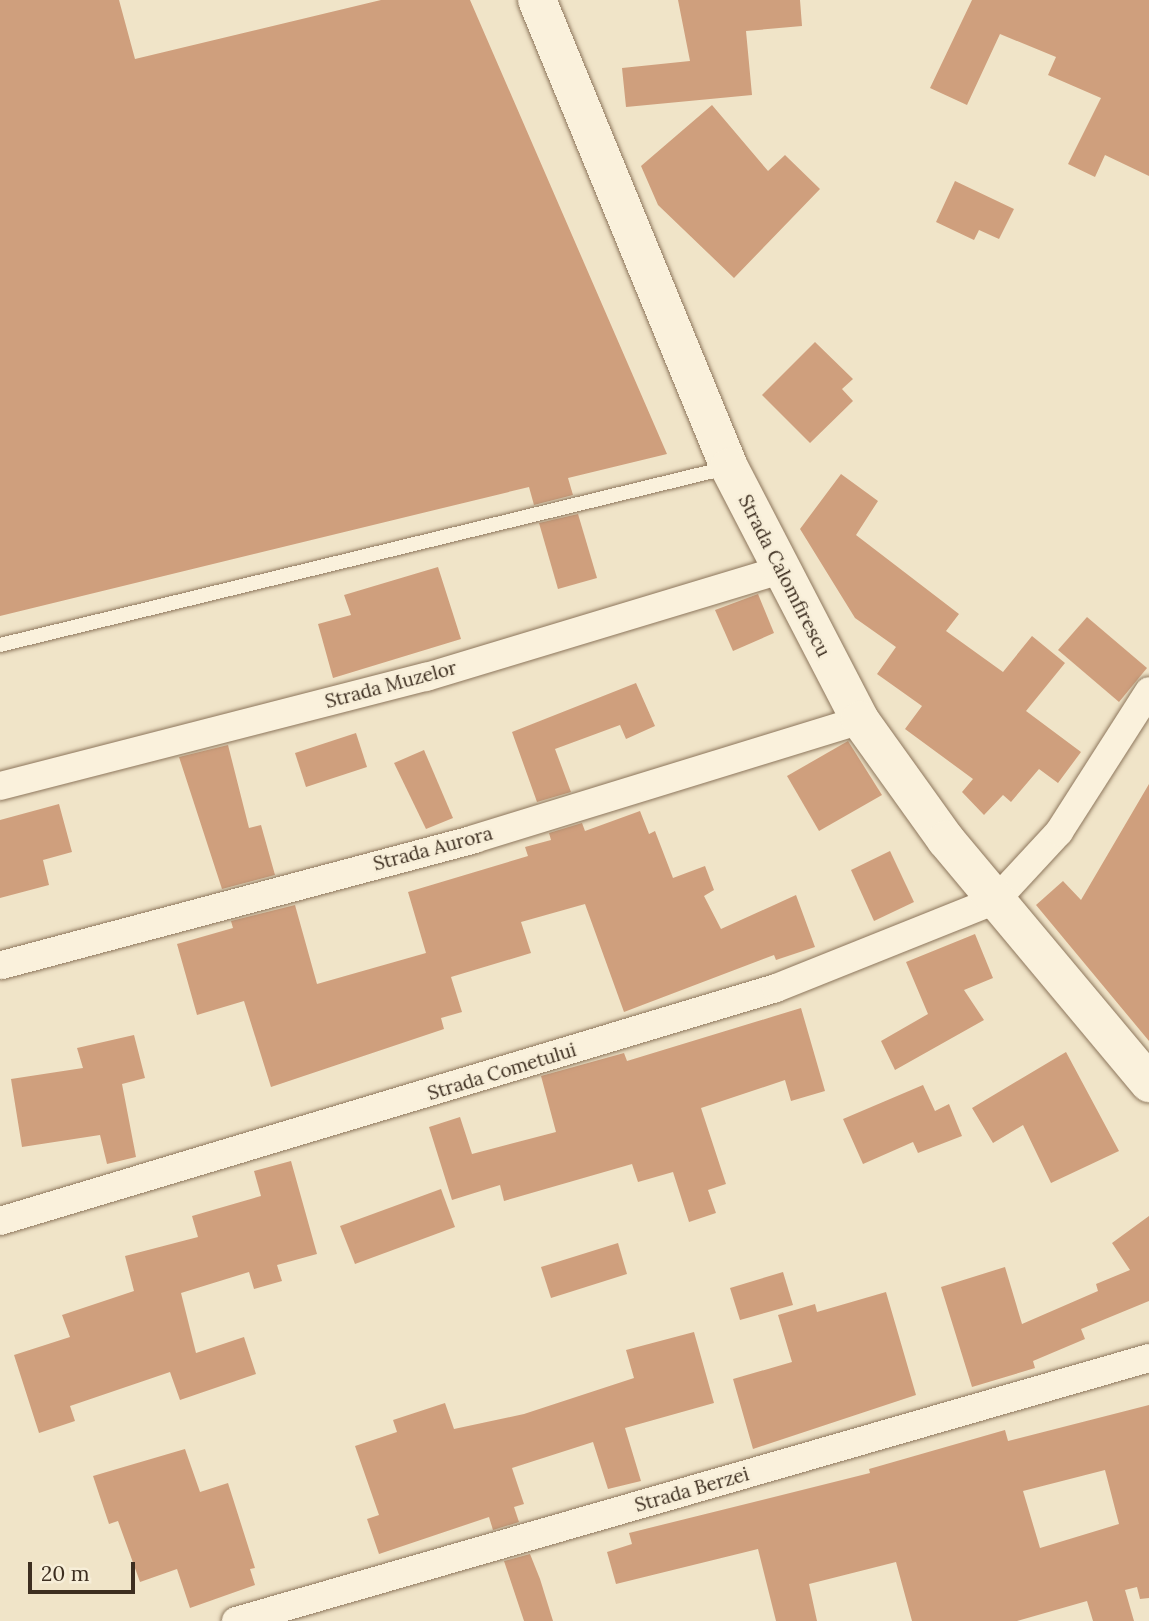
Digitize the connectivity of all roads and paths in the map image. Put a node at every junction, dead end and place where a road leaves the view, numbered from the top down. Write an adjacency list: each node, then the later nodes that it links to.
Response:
1 (537, 0): 2 (main road, Strada Calomfirescu)
2 (729, 467): 3 (main road, Strada Calomfirescu); 4 (lane)
3 (778, 570): 6 (main road, Strada Calomfirescu); 7 (street, Strada Muzelor)
4 (0, 645)
5 (1149, 691): 8 (street)
6 (860, 720): 8 (main road, Strada Calomfirescu); 9 (street, Strada Aurora)
7 (0, 786)
8 (996, 900): 10 (main road, Strada Calomfirescu); 11 (street, Strada Cometului)
9 (2, 965)
10 (1149, 1083)
11 (0, 1221)
12 (1149, 1358): 13 (street, Strada Berzei)
13 (236, 1621)

